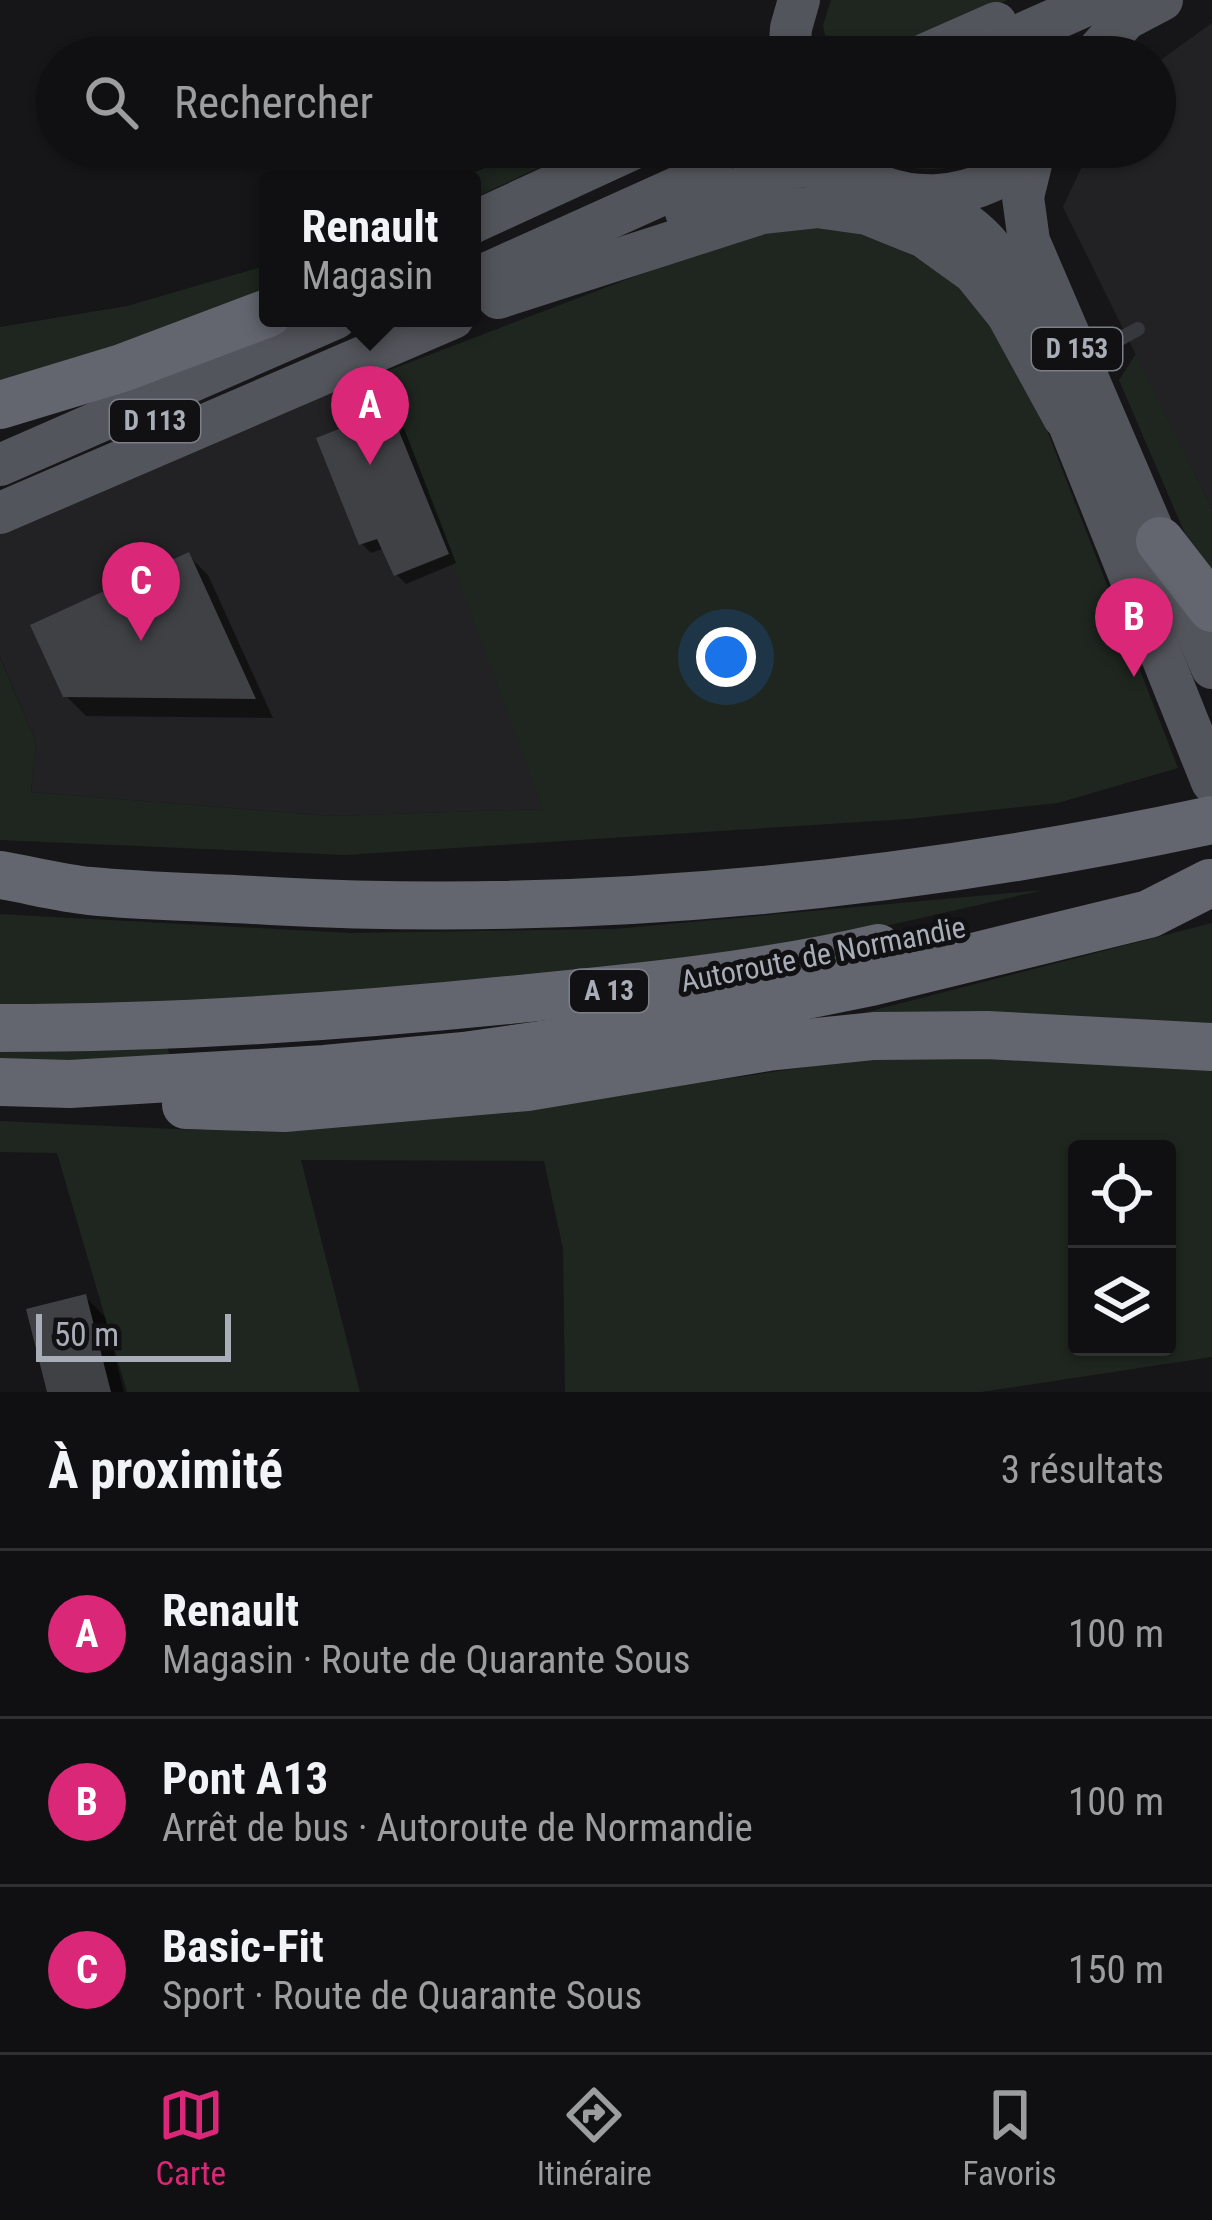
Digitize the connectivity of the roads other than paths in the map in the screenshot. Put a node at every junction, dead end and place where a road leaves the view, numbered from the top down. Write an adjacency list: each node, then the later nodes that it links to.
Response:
1 (1046, 0): 5 (main road)
2 (1064, 0): 7 (main road)
3 (1098, 0): 6 (main road)
4 (1162, 0): 8 (main road)
5 (966, 36)
6 (1017, 36)
7 (1075, 36)
8 (1104, 36)
9 (591, 168): 17 (main road)
10 (670, 168): 18 (main road)
11 (728, 168): 19 (main road)
12 (791, 168): 19 (main road)
13 (852, 168): 16 (main road)
14 (1014, 168): 16 (main road)
15 (1031, 168): 26 (main road, D 153)
16 (916, 195): 28 (main road, D 153)
17 (481, 219)
18 (481, 253)
19 (481, 296): 28 (main road)
20 (259, 318): 27 (highway)
21 (259, 319): 29 (main road)
22 (314, 327): 30 (main road, D 113)
23 (365, 327): 31 (main road, D 113)
24 (432, 327): 32 (main road)
25 (1138, 329): 26 (lane)
26 (1082, 360): 33 (main road, D 153)
27 (0, 405)
28 (1064, 418): 36 (main road, D 153)
29 (0, 447)
30 (0, 465)
31 (0, 486)
32 (0, 513)
33 (1160, 542): 34 (highway); 35 (main road, D 153)
34 (1212, 608)
35 (1212, 668)
36 (1212, 782)
37 (1212, 820): 41 (highway, Autoroute de Normandie)
38 (0, 875): 41 (highway, Autoroute de Normandie)
39 (1211, 883): 42 (highway, Autoroute de Normandie / A 13); 45 (highway)
40 (0, 885): 41 (highway)
41 (87, 891)
42 (0, 1028)
43 (1206, 1050): 45 (highway)
44 (0, 1082): 45 (highway)
45 (70, 1084)

